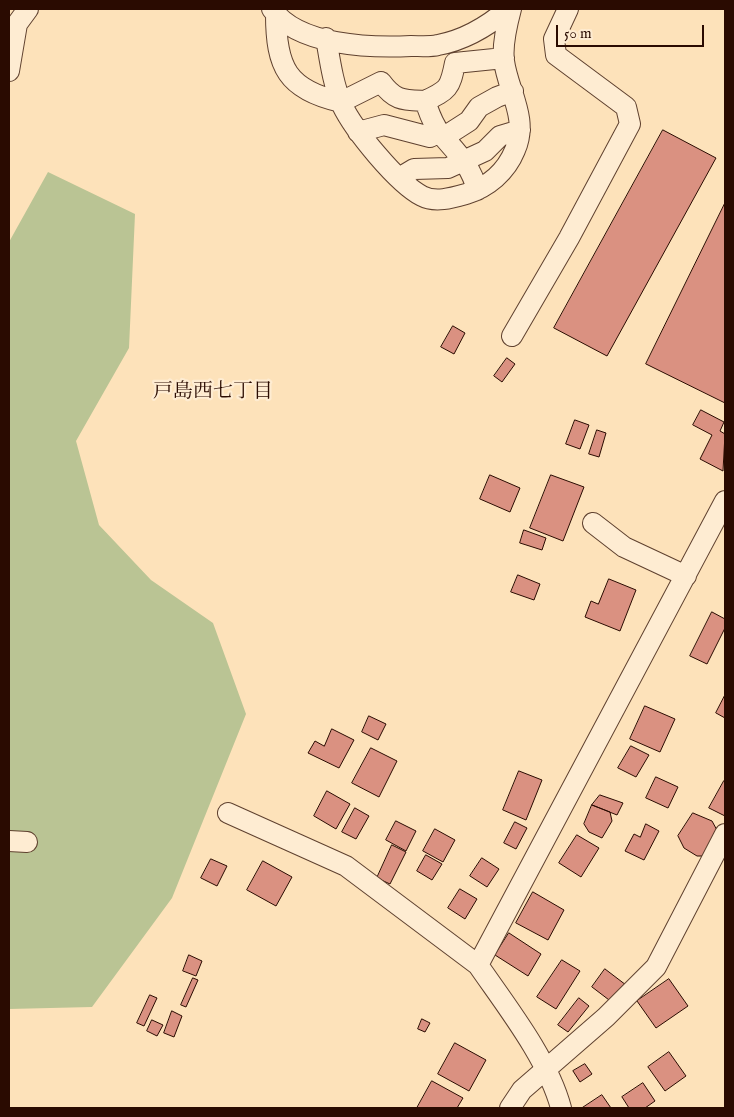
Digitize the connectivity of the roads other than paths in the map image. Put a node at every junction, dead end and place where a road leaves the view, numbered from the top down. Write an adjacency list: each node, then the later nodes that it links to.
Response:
1 (28, 9): 7 (street)
2 (510, 9): 5 (street); 6 (street)
3 (568, 9): 17 (street)
4 (274, 11): 5 (street); 10 (street)
5 (326, 38): 10 (street)
6 (504, 58): 8 (street); 9 (street)
7 (9, 71)
8 (513, 91): 11 (street); 13 (street)
9 (424, 101): 10 (street); 13 (street)
10 (341, 102): 12 (street)
11 (520, 130): 14 (street); 16 (street)
12 (358, 132): 13 (street); 15 (street)
13 (442, 135): 14 (street)
14 (466, 161): 15 (street); 16 (street)
15 (399, 178): 16 (street)
16 (477, 190)
17 (512, 336)
18 (725, 502): 20 (street)
19 (593, 523): 20 (street)
20 (686, 576): 23 (street)
21 (228, 813): 23 (street)
22 (725, 834): 24 (street)
23 (478, 965): 24 (street)
24 (545, 1072): 25 (street); 26 (street)
25 (510, 1108)
26 (561, 1108)

